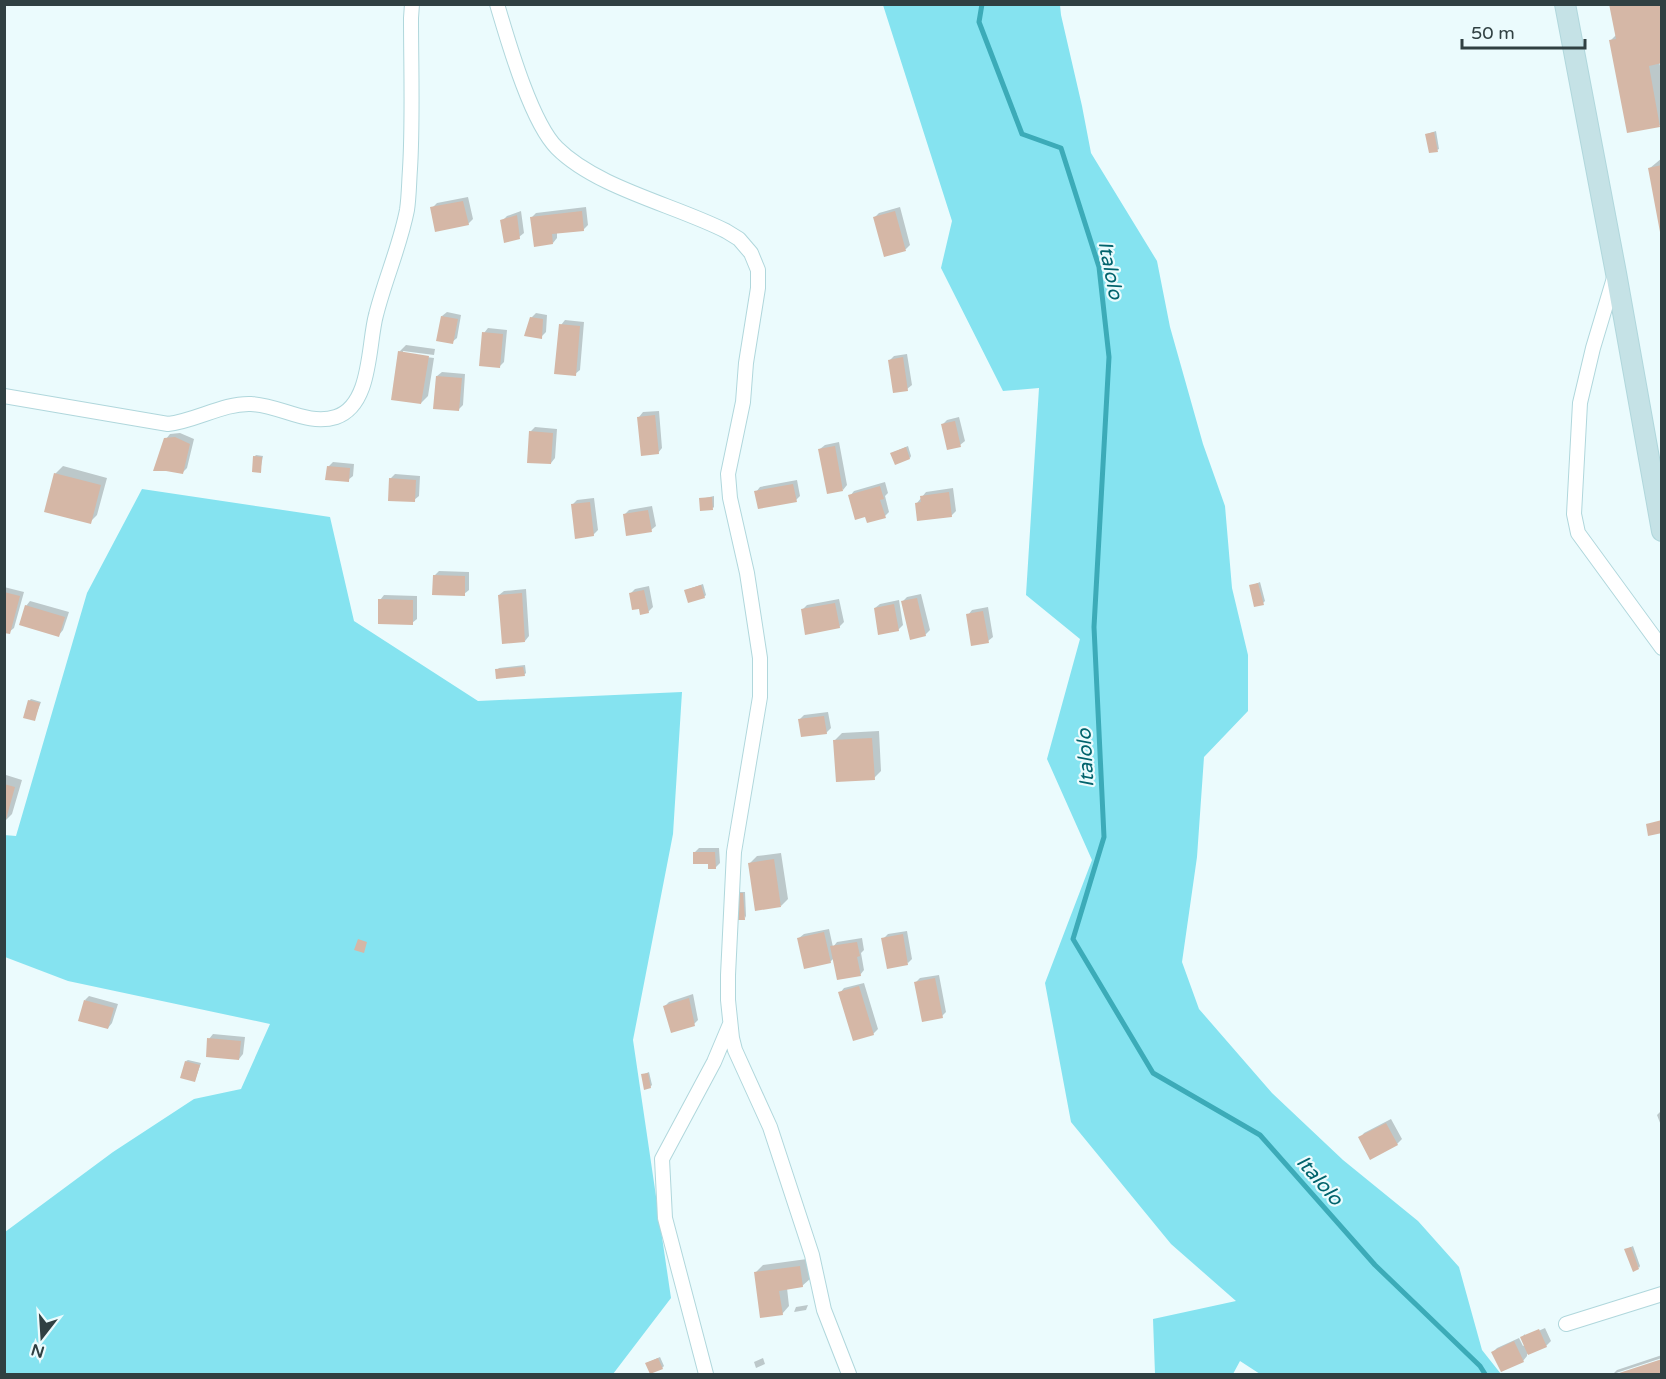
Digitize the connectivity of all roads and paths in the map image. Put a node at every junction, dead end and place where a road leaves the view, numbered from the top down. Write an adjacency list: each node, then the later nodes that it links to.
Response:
1 (412, 4): 5 (street)
2 (497, 4): 9 (street)
3 (1564, 4): 4 (street)
4 (1616, 273): 6 (street); 8 (street)
5 (4, 396)
6 (1657, 471): 7 (street)
7 (1662, 531)
8 (1662, 648)
9 (730, 1022): 12 (street); 13 (street)
10 (1662, 1294): 11 (street)
11 (1566, 1324)
12 (706, 1374)
13 (849, 1374)

